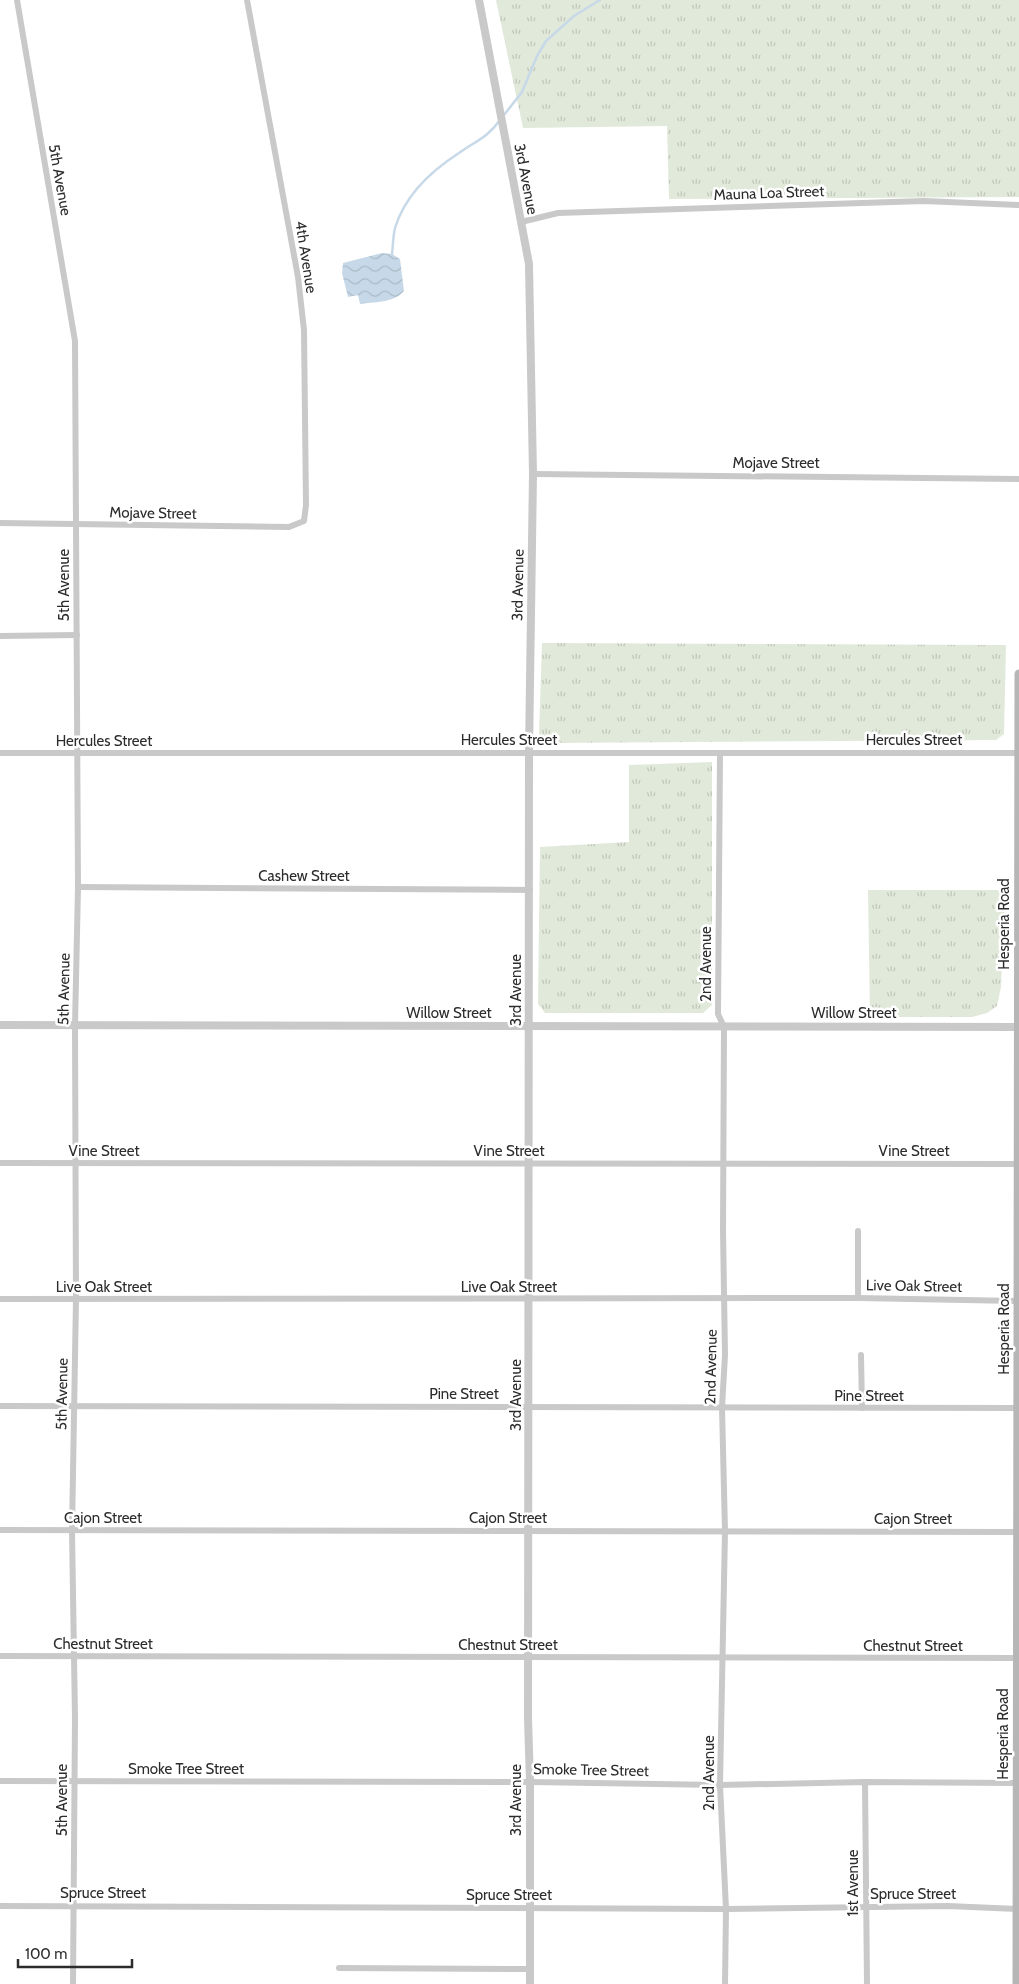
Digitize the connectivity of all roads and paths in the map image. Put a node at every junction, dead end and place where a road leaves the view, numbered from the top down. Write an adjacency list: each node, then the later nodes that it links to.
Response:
1 (17, 0): 10 (street, 5th Avenue)
2 (247, 0): 8 (street, 4th Avenue)
3 (479, 0): 5 (street, 3rd Avenue)
4 (1019, 205): 5 (street, Mauna Loa Street)
5 (521, 222): 6 (street, 3rd Avenue)
6 (533, 474): 7 (street, Mojave Street); 14 (street, 3rd Avenue)
7 (1019, 479)
8 (304, 521): 10 (street, Mojave Street)
9 (0, 523): 10 (street, Mojave Street)
10 (77, 524): 11 (street, 5th Avenue)
11 (77, 635): 12 (street); 16 (street, 5th Avenue)
12 (0, 636)
13 (1019, 674): 18 (main road, Hesperia Road)
14 (530, 752): 16 (street, Hercules Street); 17 (street, Hercules Street); 20 (street, 3rd Avenue)
15 (0, 753): 16 (street, Hercules Street)
16 (77, 753): 19 (street, 5th Avenue)
17 (720, 753): 18 (street, Hercules Street); 24 (street, 2nd Avenue)
18 (1018, 753): 25 (main road, Hesperia Road)
19 (78, 887): 20 (street, Cashew Street); 22 (street, 5th Avenue)
20 (530, 890): 23 (street, 3rd Avenue)
21 (0, 1025): 22 (street, Willow Street)
22 (75, 1025): 23 (street, Willow Street); 27 (street, 5th Avenue)
23 (529, 1027): 24 (street, Willow Street); 28 (street, 3rd Avenue)
24 (724, 1027): 25 (street, Willow Street); 29 (street, 2nd Avenue)
25 (1018, 1027): 30 (main road, Hesperia Road)
26 (0, 1163): 27 (street, Vine Street)
27 (75, 1163): 28 (street, Vine Street); 34 (street, 5th Avenue)
28 (529, 1164): 29 (street, Vine Street); 36 (street, 3rd Avenue)
29 (724, 1164): 30 (street, Vine Street); 35 (street, 2nd Avenue)
30 (1018, 1164): 37 (main road, Hesperia Road)
31 (858, 1232): 32 (street)
32 (858, 1298): 35 (street, Live Oak Street); 37 (street, Live Oak Street)
33 (0, 1299): 34 (street, Live Oak Street)
34 (76, 1299): 36 (street, Live Oak Street); 40 (street, 5th Avenue)
35 (724, 1299): 36 (street, Live Oak Street); 42 (street, 2nd Avenue)
36 (529, 1300): 41 (street, 3rd Avenue)
37 (1018, 1301): 44 (main road, Hesperia Road)
38 (862, 1355): 43 (street)
39 (0, 1406): 40 (street, Pine Street)
40 (74, 1406): 41 (street, Pine Street); 46 (street, 5th Avenue)
41 (530, 1406): 42 (street, Pine Street); 47 (street, 3rd Avenue)
42 (722, 1407): 43 (street, Pine Street); 48 (street, 2nd Avenue)
43 (862, 1408): 44 (street, Pine Street)
44 (1017, 1408): 49 (main road, Hesperia Road)
45 (0, 1530): 46 (street, Cajon Street)
46 (72, 1530): 47 (street, Cajon Street); 51 (street, 5th Avenue)
47 (528, 1531): 48 (street, Cajon Street); 53 (street, 3rd Avenue)
48 (725, 1531): 49 (street, Cajon Street); 52 (street, 2nd Avenue)
49 (1017, 1532): 54 (main road, Hesperia Road)
50 (0, 1656): 51 (street, Chestnut Street)
51 (75, 1656): 53 (street, Chestnut Street); 56 (street, 5th Avenue)
52 (723, 1657): 53 (street, Chestnut Street); 54 (street, Chestnut Street); 60 (street, 2nd Avenue)
53 (529, 1658): 57 (street, 3rd Avenue)
54 (1016, 1658): 59 (main road, Hesperia Road)
55 (0, 1781): 56 (street, Smoke Tree Street)
56 (74, 1781): 57 (street, Smoke Tree Street); 62 (street, 5th Avenue)
57 (530, 1782): 60 (street, Smoke Tree Street); 64 (street, 3rd Avenue)
58 (865, 1782): 59 (street, Smoke Tree Street); 60 (street, Smoke Tree Street); 63 (street, 1st Avenue)
59 (1017, 1783): 65 (main road, Hesperia Road)
60 (720, 1784): 66 (street, 2nd Avenue)
61 (0, 1906): 62 (street, Spruce Street)
62 (74, 1906): 64 (street, Spruce Street); 69 (street, 5th Avenue)
63 (865, 1907): 65 (street, Spruce Street); 66 (street, Spruce Street); 72 (street, 1st Avenue)
64 (530, 1908): 66 (street, Spruce Street); 68 (street, 3rd Avenue)
65 (1017, 1909): 73 (main road, Hesperia Road)
66 (726, 1910): 71 (street, 2nd Avenue)
67 (339, 1968): 68 (street)
68 (530, 1969): 70 (street, 3rd Avenue)
69 (74, 1984)
70 (530, 1984)
71 (725, 1984)
72 (867, 1984)
73 (1017, 1984)

